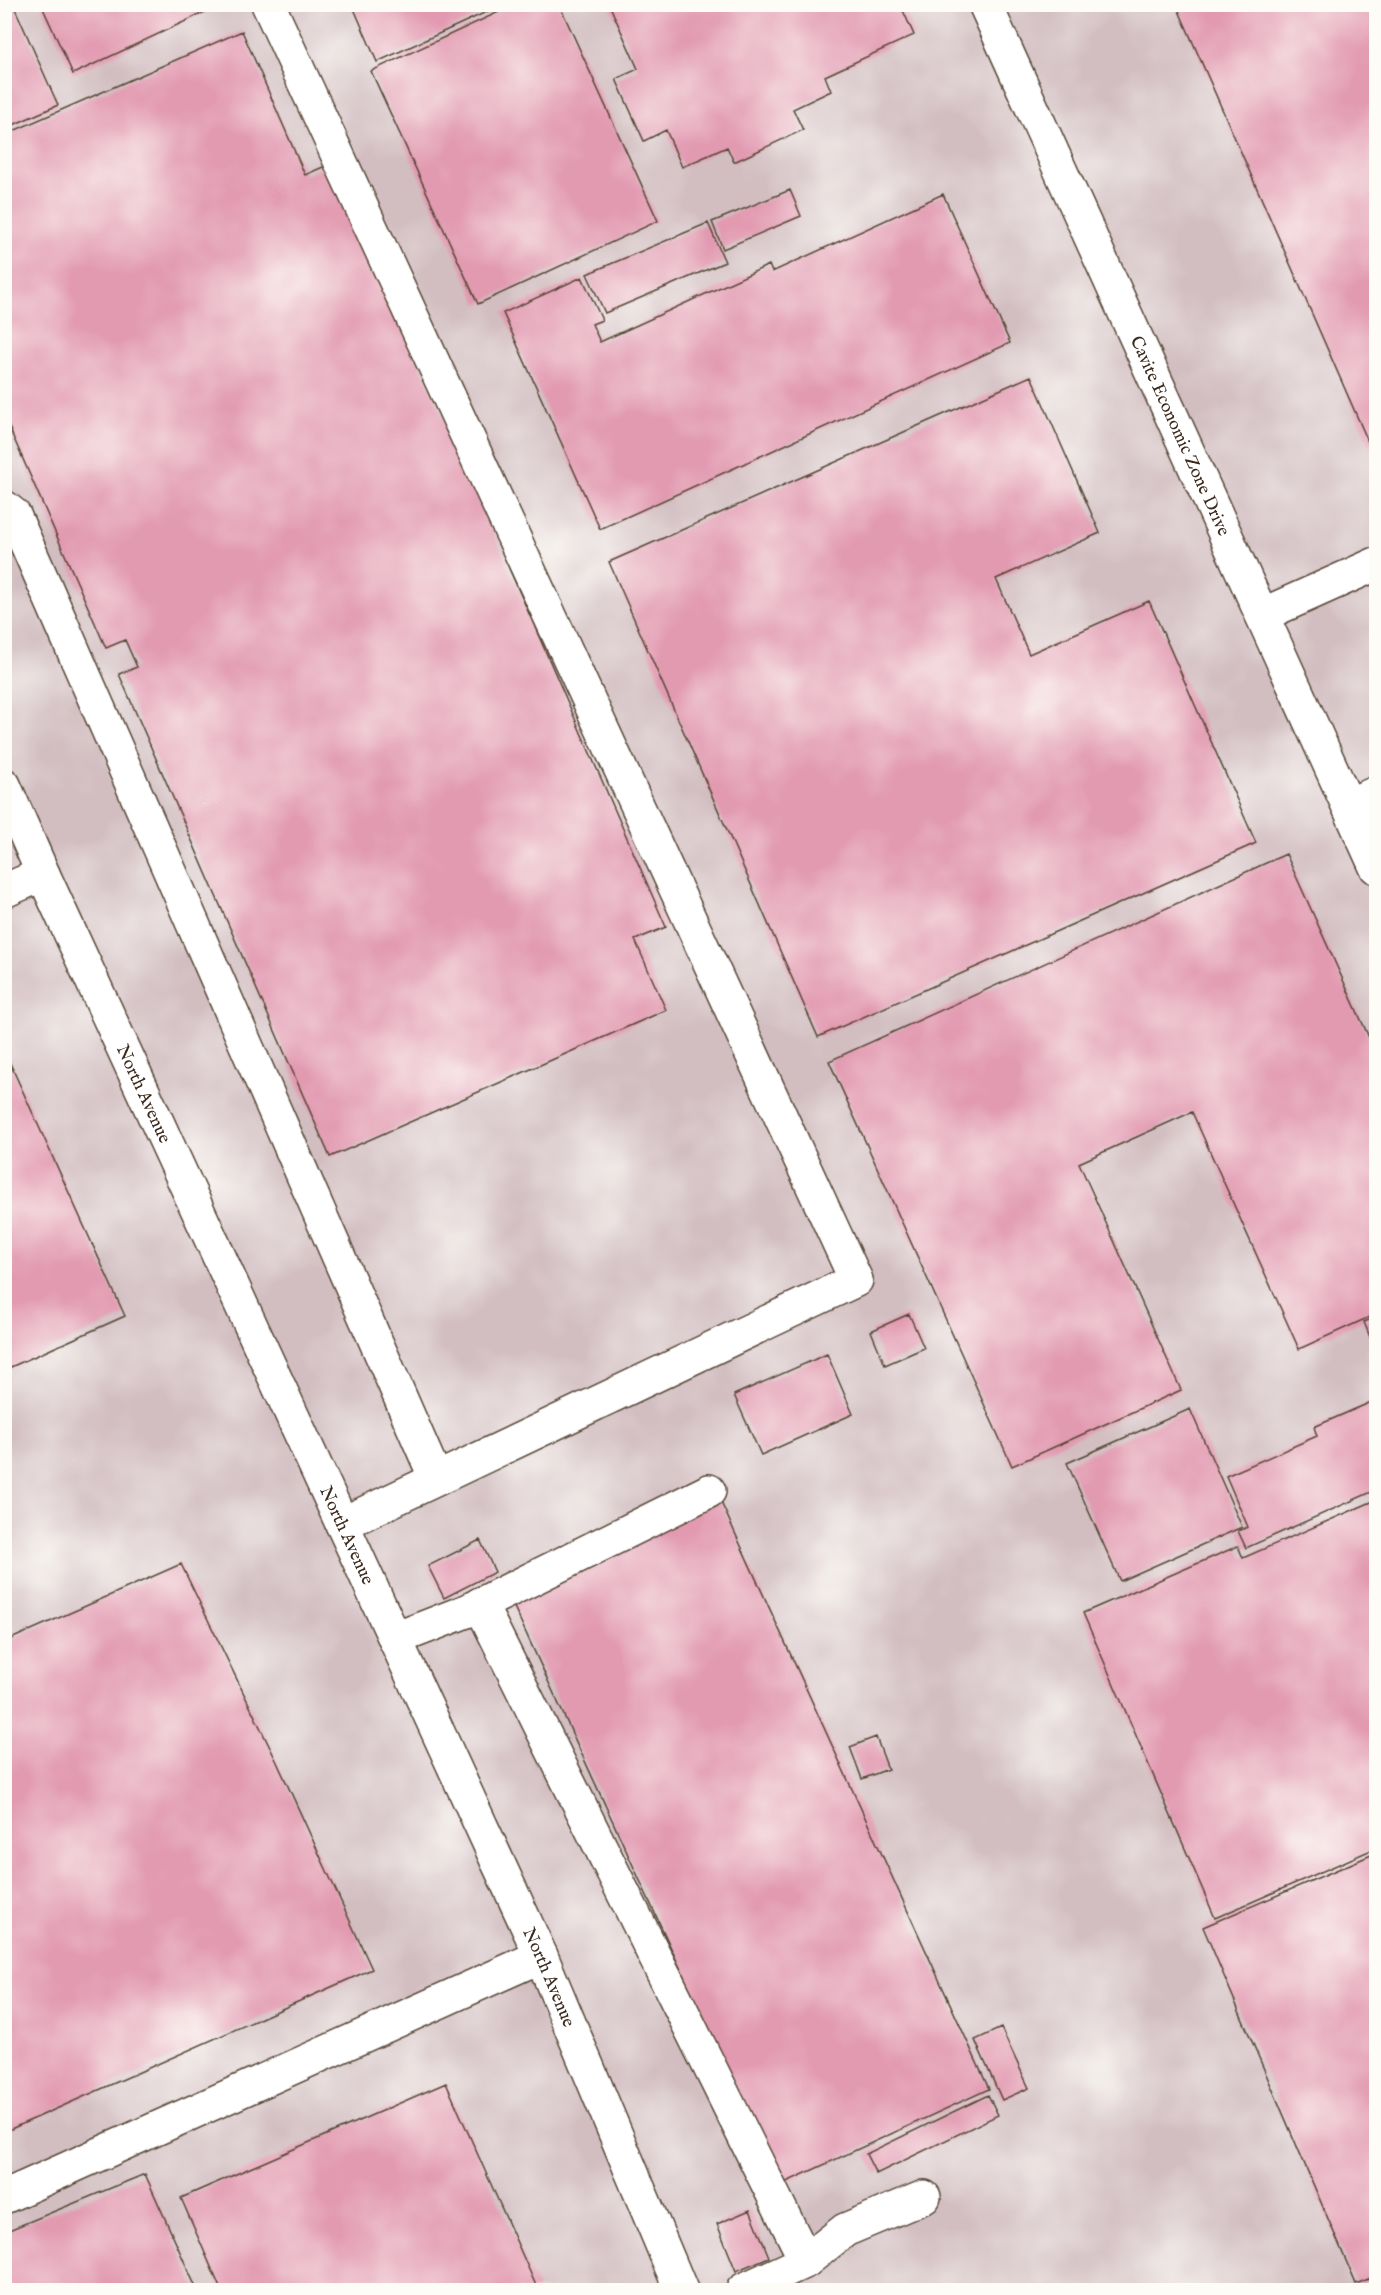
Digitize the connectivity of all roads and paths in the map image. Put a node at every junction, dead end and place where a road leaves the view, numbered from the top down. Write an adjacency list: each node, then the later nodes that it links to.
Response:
1 (268, 4): 11 (street)
2 (985, 4): 5 (street, Cavite Economic Zone Drive)
3 (4, 507): 11 (street)
4 (1377, 564): 5 (street)
5 (1262, 615): 7 (street, Cavite Economic Zone Drive)
6 (4, 785): 9 (street, North Avenue)
7 (1362, 799): 8 (street, Cavite Economic Zone Drive)
8 (1377, 867)
9 (43, 874): 10 (street); 13 (street, North Avenue)
10 (4, 891)
11 (436, 1479): 13 (street)
12 (709, 1491): 14 (street)
13 (342, 1524): 15 (street, North Avenue)
14 (480, 1604): 15 (street); 19 (street)
15 (395, 1639): 16 (street, North Avenue)
16 (541, 1956): 17 (street); 20 (street, North Avenue)
17 (4, 2197)
18 (924, 2197): 19 (street)
19 (806, 2261): 21 (street)
20 (681, 2290)
21 (743, 2290)

